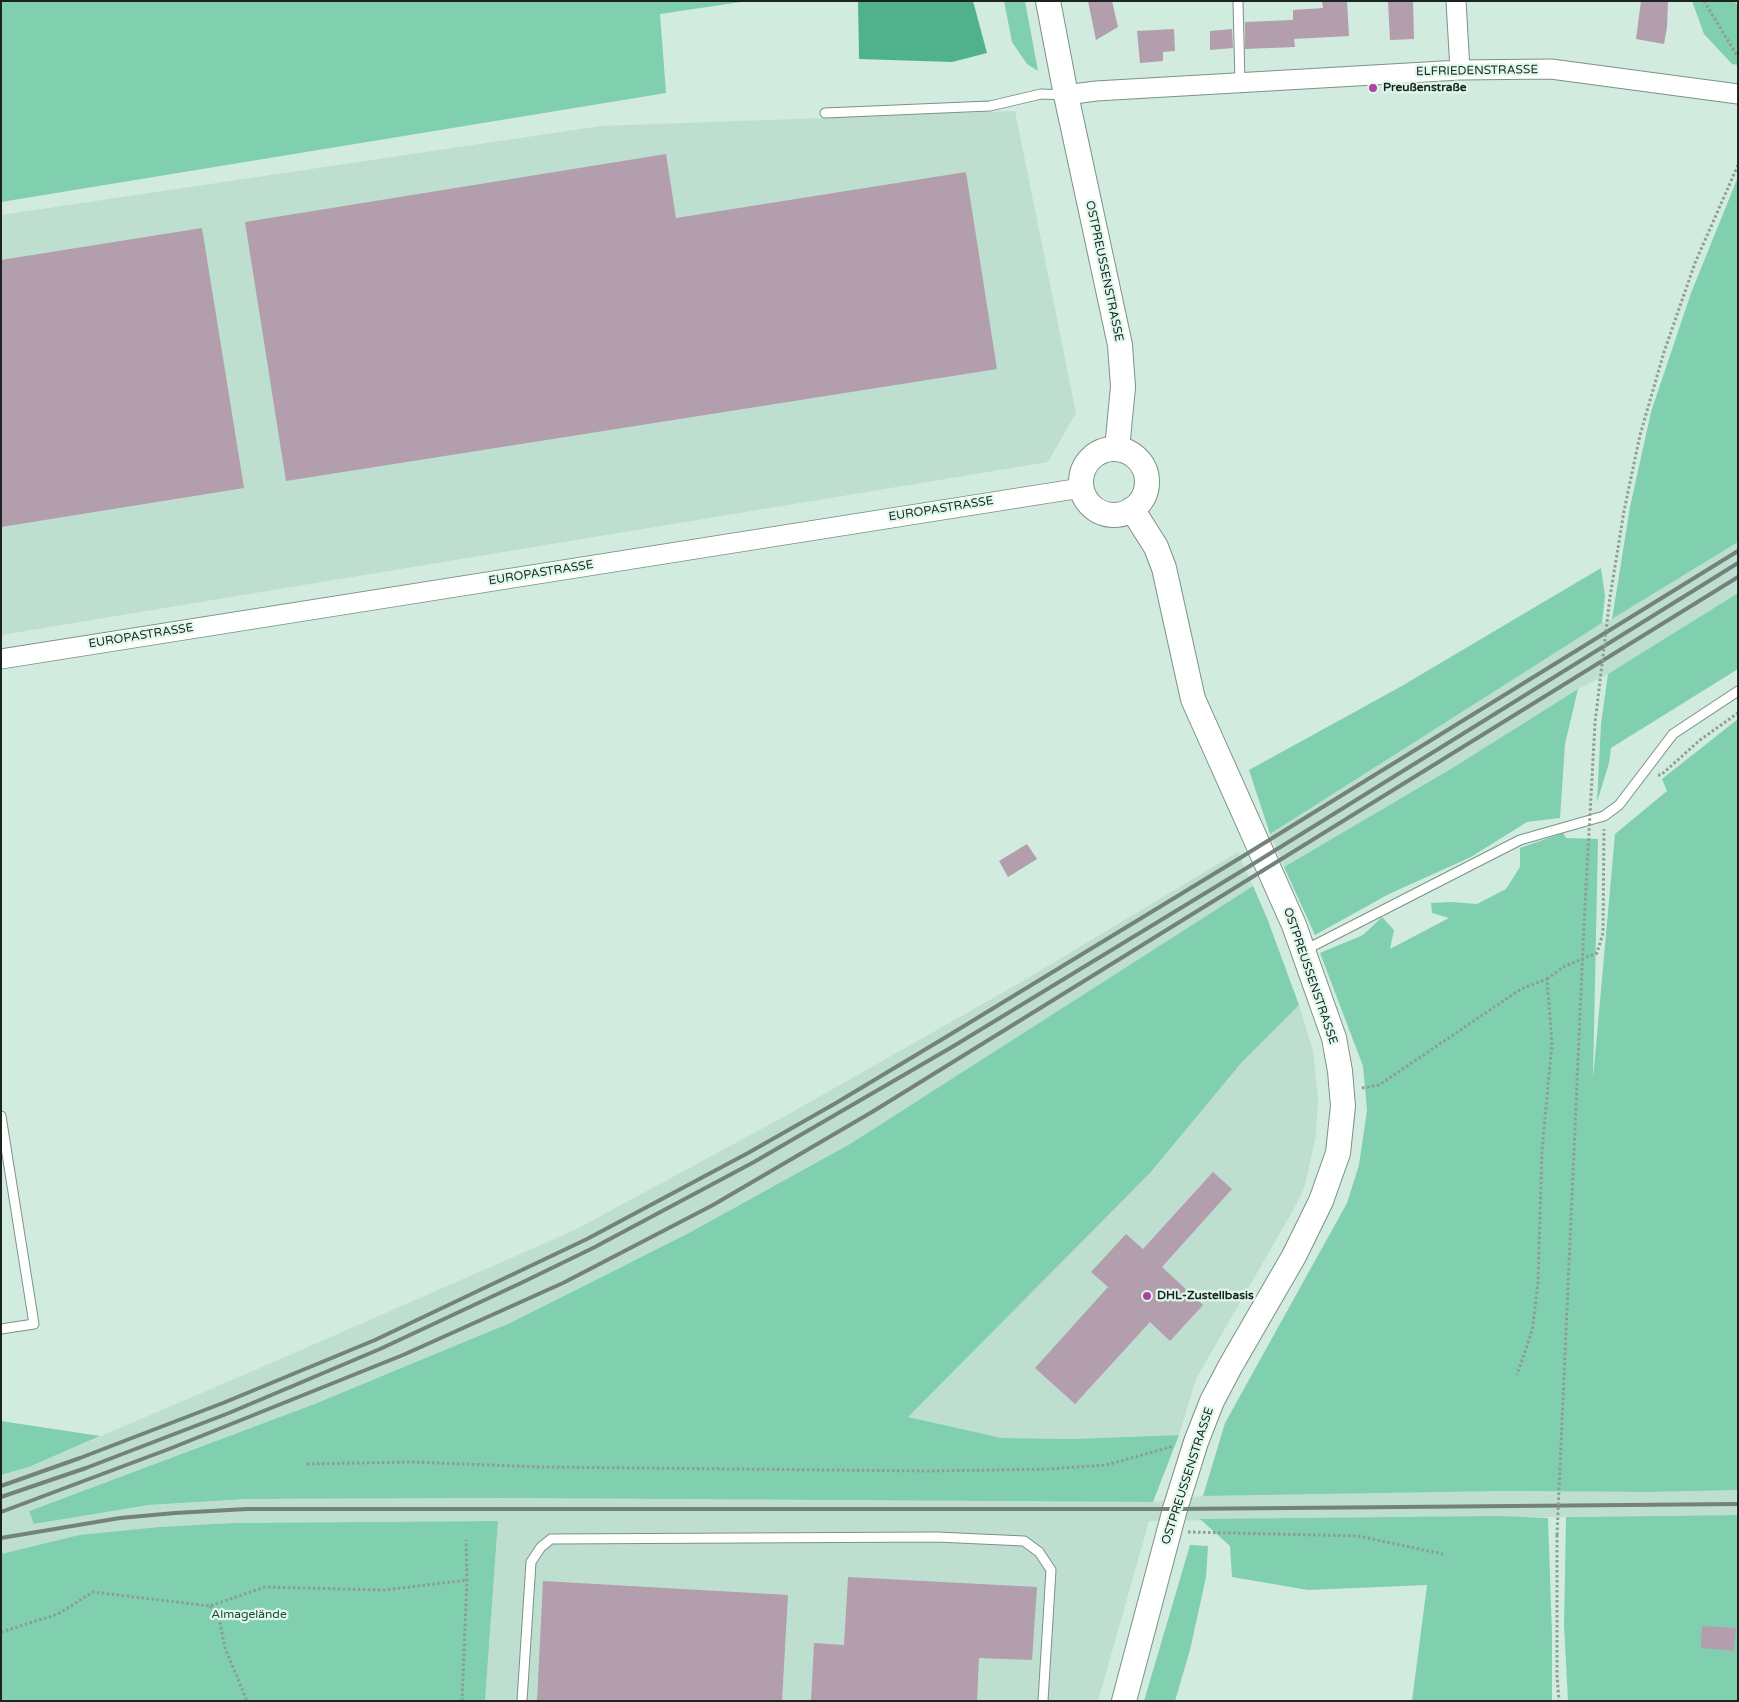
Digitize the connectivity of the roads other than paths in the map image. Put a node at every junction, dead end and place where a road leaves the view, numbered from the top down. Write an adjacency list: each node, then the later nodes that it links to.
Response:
1 (1048, 1): 7 (street, OSTPREUSSENSTRASSE)
2 (1238, 1): 5 (lane)
3 (1456, 1): 4 (street)
4 (1460, 70): 5 (street, ELFRIEDENSTRASSE); 6 (street, ELFRIEDENSTRASSE)
5 (1240, 83): 7 (street, ELFRIEDENSTRASSE)
6 (1738, 94)
7 (1066, 95): 8 (lane); 9 (street, OSTPREUSSENSTRASSE)
8 (825, 113)
9 (1117, 449): 10 (street); 11 (street)
10 (1081, 488): 11 (street); 12 (street, EUROPASTRASSE)
11 (1132, 509): 14 (street, OSTPREUSSENSTRASSE)
12 (1, 659)
13 (1738, 691): 14 (lane)
14 (1303, 951): 19 (street, OSTPREUSSENSTRASSE)
15 (1, 1116): 16 (lane)
16 (1, 1329)
17 (522, 1701): 18 (lane)
18 (1043, 1701)
19 (1124, 1701)

